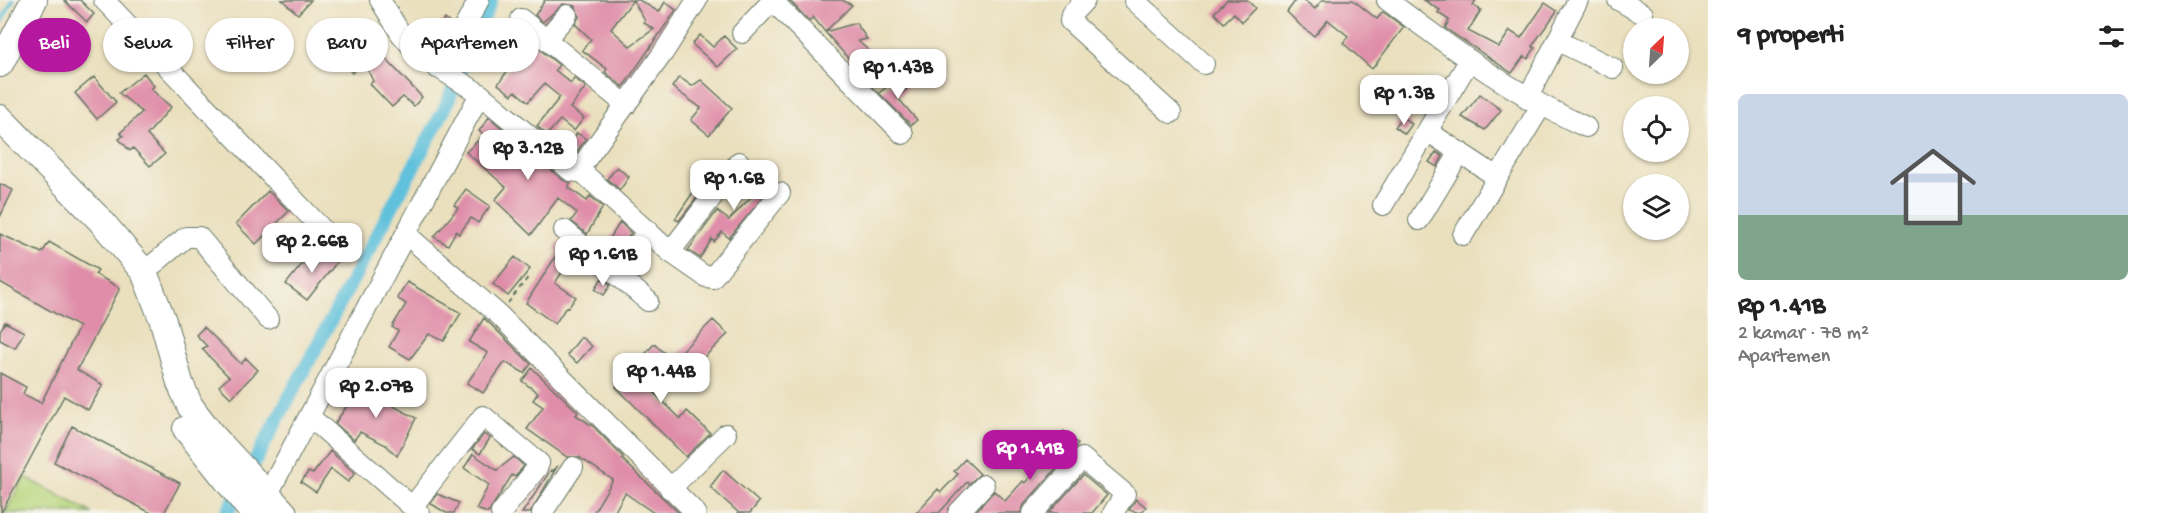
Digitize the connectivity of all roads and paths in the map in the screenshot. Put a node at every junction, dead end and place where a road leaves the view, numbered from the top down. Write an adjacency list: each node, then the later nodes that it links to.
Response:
1 (34, 0): 21 (main road)
2 (104, 0): 41 (street)
3 (380, 0): 15 (street)
4 (479, 0): 14 (street)
5 (772, 0): 17 (street); 32 (street)
6 (1085, 0): 28 (street)
7 (1134, 0): 22 (street)
8 (1387, 0): 20 (street)
9 (1578, 0): 19 (street)
10 (1618, 0): 12 (street)
11 (690, 3): 27 (street)
12 (1643, 14)
13 (567, 15): 18 (street)
14 (469, 18)
15 (400, 32)
16 (539, 32): 18 (street)
17 (742, 33)
18 (547, 38): 27 (street)
19 (1558, 41): 23 (street); 26 (street)
20 (1469, 61): 26 (street); 31 (street)
21 (0, 64)
22 (1204, 64)
23 (1613, 68)
24 (443, 72): 25 (street)
25 (476, 92): 36 (street); 44 (street)
26 (1534, 102): 30 (street); 37 (street)
27 (626, 105): 36 (street)
28 (1171, 113)
29 (0, 118): 47 (main road)
30 (1586, 127)
31 (1427, 131): 34 (street); 39 (street)
32 (903, 134)
33 (0, 139): 56 (main road)
34 (1460, 152): 37 (street); 40 (street)
35 (739, 162): 46 (street)
36 (580, 171): 43 (street)
37 (1497, 177): 45 (street)
38 (780, 193): 46 (street)
39 (1383, 205)
40 (1419, 220)
41 (323, 230)
42 (564, 230): 49 (street)
43 (648, 230): 46 (street); 49 (street)
44 (407, 235): 51 (street); 53 (street)
45 (1463, 235)
46 (670, 252)
47 (144, 272): 52 (street); 56 (main road)
48 (530, 275): 51 (path)
49 (617, 275): 50 (street)
50 (648, 301)
51 (499, 315): 58 (street)
52 (268, 319)
53 (309, 416): 59 (street); 60 (street)
54 (726, 434): 58 (street)
55 (573, 467): 63 (street)
56 (228, 469): 59 (main road)
57 (984, 485): 65 (street)
58 (670, 489): 64 (street)
59 (258, 503): 61 (main road)
60 (416, 510): 62 (street)
61 (284, 513)
62 (501, 513)
63 (542, 513)
64 (696, 513)
65 (958, 513)
66 (1033, 513): 67 (street)
67 (1113, 513)

